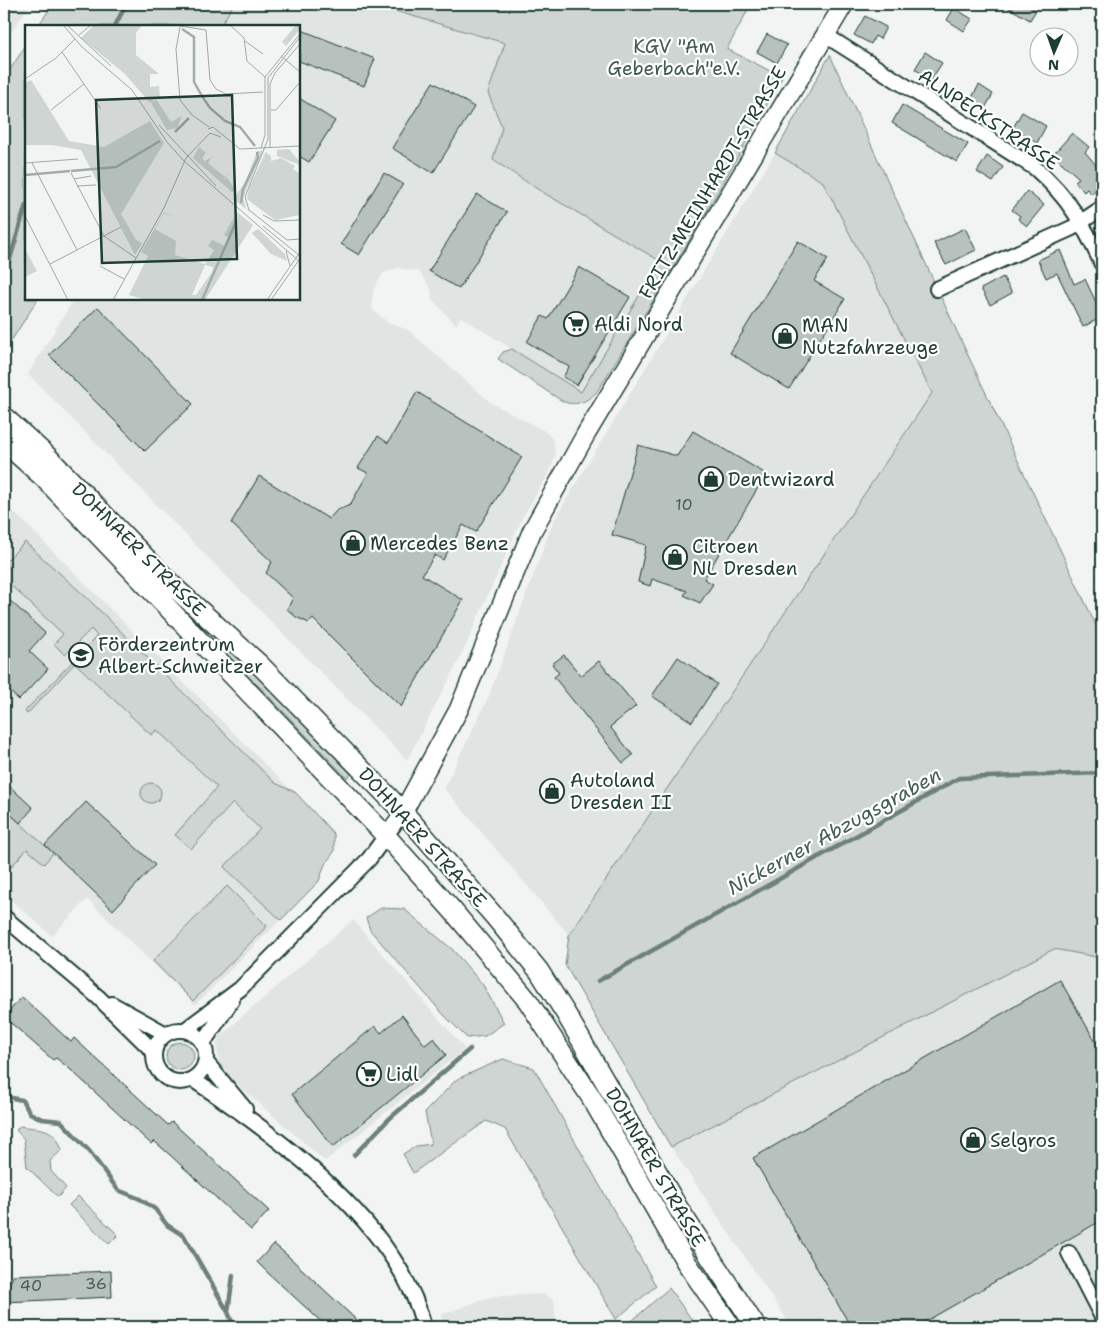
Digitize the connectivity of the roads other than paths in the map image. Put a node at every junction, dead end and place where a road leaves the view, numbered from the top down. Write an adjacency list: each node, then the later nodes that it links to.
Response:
1 (844, 4): 2 (street, FRITZ-MEINHARDT-STRASSE)
2 (825, 35): 4 (street, ALNPECKSTRASSE); 9 (street, FRITZ-MEINHARDT-STRASSE)
3 (1102, 208): 4 (street)
4 (1081, 220): 5 (street, ALNPECKSTRASSE); 6 (street)
5 (1102, 264)
6 (937, 289)
7 (4, 416): 9 (main road, DOHNAER STRASSE)
8 (4, 442): 10 (main road, DOHNAER STRASSE)
9 (403, 812): 10 (street, FRITZ-MEINHARDT-STRASSE); 26 (main road, DOHNAER STRASSE)
10 (387, 837): 12 (street, FRITZ-MEINHARDT-STRASSE); 25 (main road, DOHNAER STRASSE)
11 (4, 917): 13 (street)
12 (240, 988): 14 (street); 16 (street)
13 (98, 997): 15 (street); 17 (street)
14 (185, 1030): 15 (street); 16 (street)
15 (166, 1034): 17 (street)
16 (203, 1043): 18 (street)
17 (154, 1052): 19 (street)
18 (206, 1062): 19 (street); 20 (street)
19 (192, 1079): 20 (street)
20 (257, 1123): 24 (street)
21 (1069, 1253): 22 (street)
22 (1102, 1316)
23 (1102, 1324): 27 (street)
24 (424, 1327)
25 (732, 1327)
26 (756, 1327)
27 (1096, 1327)

